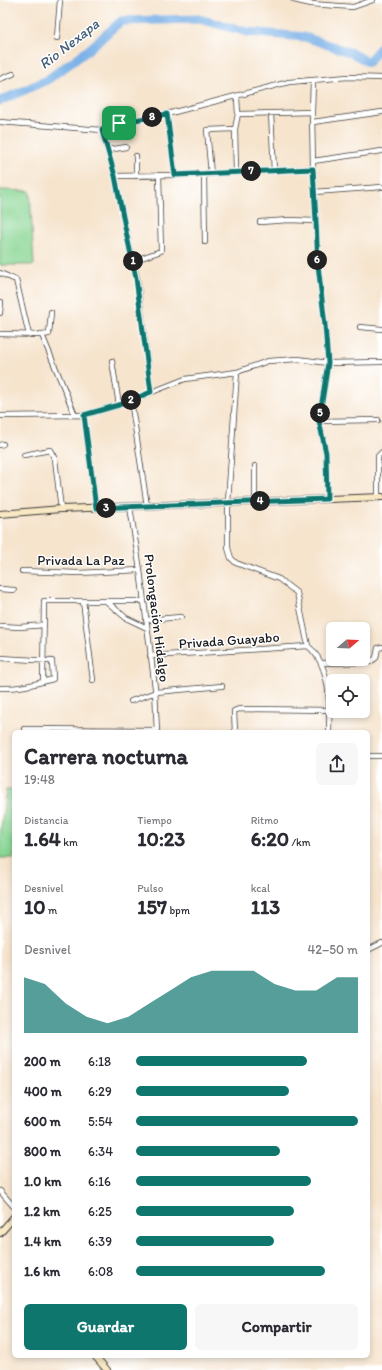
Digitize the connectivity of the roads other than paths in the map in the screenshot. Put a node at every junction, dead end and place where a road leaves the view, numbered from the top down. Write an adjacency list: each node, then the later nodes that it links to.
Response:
1 (60, 0): 4 (street)
2 (294, 0): 3 (street)
3 (373, 0)
4 (57, 38)
5 (13, 74): 7 (street)
6 (382, 78): 8 (street)
7 (0, 79)
8 (313, 81): 9 (street); 10 (street)
9 (236, 97): 13 (street); 14 (street)
10 (312, 112): 12 (street); 16 (street)
11 (382, 112): 16 (street)
12 (271, 113): 14 (street); 25 (street)
13 (167, 114): 18 (street); 30 (street)
14 (238, 114): 17 (street)
15 (0, 122): 18 (street)
16 (312, 122): 23 (street)
17 (235, 129): 26 (street); 28 (street)
18 (102, 130): 20 (street)
19 (126, 147): 20 (street)
20 (108, 150): 31 (street)
21 (382, 151): 23 (street)
22 (136, 156): 32 (street)
23 (313, 161): 24 (street)
24 (313, 169): 25 (street); 34 (street)
25 (274, 171): 26 (street)
26 (236, 172): 28 (street)
27 (204, 174): 28 (street); 30 (street); 37 (street)
28 (211, 174)
29 (159, 175): 30 (street); 32 (street); 38 (street)
30 (175, 175)
31 (115, 176): 32 (street); 38 (street)
32 (136, 176)
33 (382, 187): 34 (street)
34 (314, 192): 35 (street)
35 (316, 221): 36 (street); 50 (street)
36 (260, 222)
37 (204, 242)
38 (133, 261): 52 (street)
39 (0, 273): 46 (street)
40 (1, 302): 42 (street)
41 (51, 312): 47 (street)
42 (0, 313)
43 (360, 327): 44 (street)
44 (382, 329)
45 (0, 334): 46 (street)
46 (29, 335): 47 (street)
47 (42, 335): 55 (street)
48 (112, 361): 54 (street)
49 (382, 362): 50 (street)
50 (328, 363): 51 (street); 59 (street)
51 (238, 372): 52 (street); 66 (street)
52 (151, 392): 53 (street)
53 (131, 400): 54 (street); 67 (street)
54 (119, 405): 56 (street)
55 (75, 415): 56 (street); 57 (street)
56 (84, 415): 69 (street)
57 (0, 416)
58 (378, 420): 59 (street)
59 (319, 421): 64 (street)
60 (382, 452): 63 (street)
61 (24, 455): 70 (street)
62 (255, 466): 65 (street)
63 (380, 497): 64 (main road)
64 (327, 499): 65 (main road)
65 (255, 501): 66 (main road)
66 (228, 502): 67 (main road); 84 (street)
67 (147, 506): 68 (main road)
68 (130, 507): 69 (main road); 72 (street, Prolongación Hidalgo)
69 (96, 508): 70 (main road)
70 (61, 509): 71 (main road)
71 (0, 514)
72 (140, 570): 73 (street, Privada La Paz); 78 (street, Prolongación Hidalgo)
73 (22, 571)
74 (0, 589): 75 (street)
75 (14, 590)
76 (83, 601): 77 (street); 81 (street); 90 (street)
77 (106, 601): 78 (street); 83 (street)
78 (144, 601): 80 (street, Prolongación Hidalgo)
79 (181, 617): 80 (street)
80 (146, 620): 83 (street, Prolongación Hidalgo)
81 (44, 625): 82 (street); 88 (street)
82 (0, 626)
83 (147, 628): 86 (street, Prolongación Hidalgo)
84 (308, 646): 86 (street, Privada Guayabo); 89 (street)
85 (382, 647): 89 (street)
86 (150, 656): 95 (street, Prolongación Hidalgo)
87 (0, 658): 88 (street)
88 (44, 660): 92 (street); 92 (street)
89 (321, 663): 91 (street)
90 (93, 680)
91 (326, 680)
92 (43, 682): 94 (street)
93 (222, 686): 95 (street)
94 (0, 688)
95 (156, 692): 96 (street); 101 (street, Prolongación Hidalgo)
96 (132, 701)
97 (326, 710): 102 (street)
98 (330, 718): 103 (street)
99 (24, 729): 100 (street)
100 (90, 730)
101 (157, 730)
102 (235, 730)
103 (329, 730)
104 (370, 756): 105 (street)
105 (382, 756)
106 (382, 943): 107 (street)
107 (370, 949)
108 (0, 1190): 109 (street)
109 (12, 1205)
110 (12, 1219): 111 (main road)
111 (0, 1234)
112 (97, 1358): 113 (main road)
113 (107, 1370)

